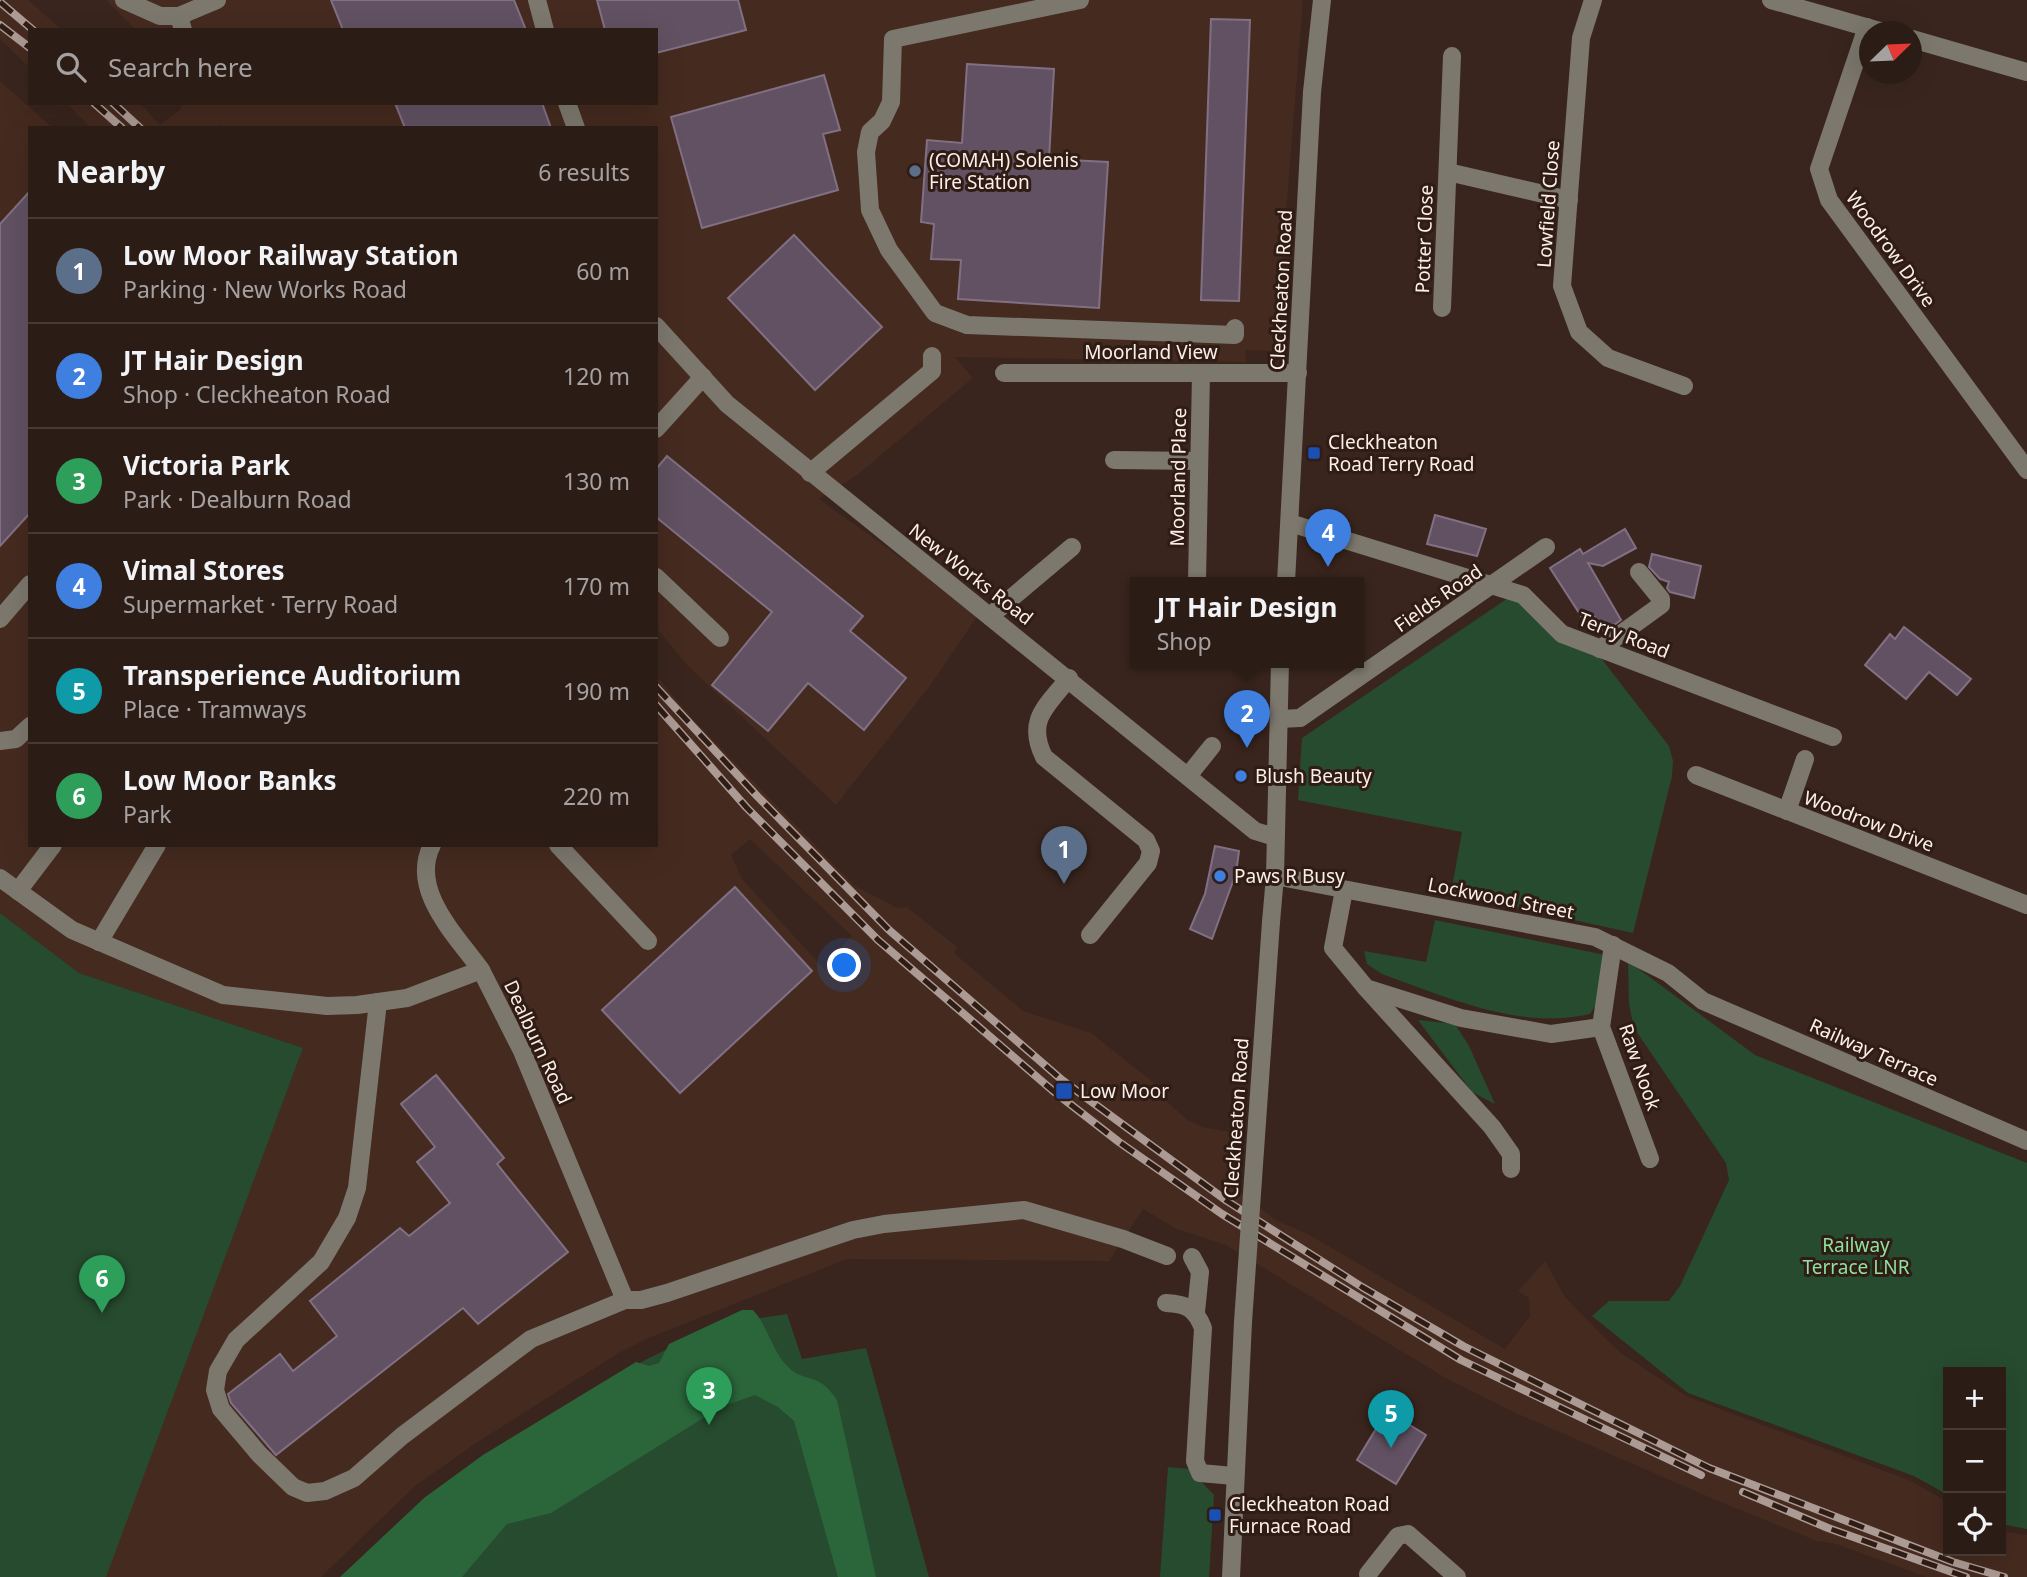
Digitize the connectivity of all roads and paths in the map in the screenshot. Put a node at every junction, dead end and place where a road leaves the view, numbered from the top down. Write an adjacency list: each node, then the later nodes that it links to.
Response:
1 (124, 0): 10 (street)
2 (218, 0): 10 (street)
3 (537, 0): 11 (street)
4 (1080, 0): 22 (street)
5 (1322, 0): 26 (street, Cleckheaton Road)
6 (1593, 0): 19 (street, Lowfield Close)
7 (1771, 0): 8 (street)
8 (1829, 8): 9 (street)
9 (1859, 22)
10 (181, 23)
11 (544, 28)
12 (1922, 42): 15 (street)
13 (1452, 56): 18 (street, Potter Close)
14 (1859, 69): 32 (street, Woodrow Drive)
15 (2027, 72)
16 (568, 105): 17 (street)
17 (575, 126)
18 (1448, 172): 19 (street, Potter Close); 20 (street, Potter Close)
19 (1569, 200): 28 (street, Lowfield Close)
20 (1442, 308)
21 (658, 328): 27 (street, New Works Road)
22 (1236, 328)
23 (932, 356): 33 (street)
24 (1004, 373): 25 (street, Moorland View)
25 (1201, 373): 26 (street, Moorland View); 31 (street, Moorland Place)
26 (1297, 373): 34 (street, Cleckheaton Road)
27 (703, 377): 29 (street); 33 (street, New Works Road)
28 (1684, 386)
29 (658, 427)
30 (1114, 460): 31 (street)
31 (1199, 461): 38 (street, Moorland Place)
32 (2027, 470)
33 (810, 473): 43 (street, New Works Road)
34 (1290, 523): 39 (street, Cleckheaton Road); 42 (street, Terry Road)
35 (1072, 547): 43 (street)
36 (1546, 547): 42 (street, Fields Road)
37 (1639, 572): 46 (street)
38 (1197, 577)
39 (1286, 577)
40 (658, 579): 45 (street)
41 (28, 586): 44 (street)
42 (1492, 586): 46 (street, Terry Road); 49 (street, Fields Road)
43 (990, 616): 48 (street, New Works Road)
44 (0, 619)
45 (720, 638)
46 (1600, 649): 51 (street, Terry Road)
47 (1278, 668): 49 (street, Cleckheaton Road)
48 (1069, 678): 56 (street, New Works Road); 68 (street)
49 (1280, 719): 58 (street, Cleckheaton Road)
50 (28, 728): 52 (street)
51 (1833, 737)
52 (0, 741)
53 (1212, 746): 56 (street)
54 (1805, 759): 57 (street)
55 (1696, 775): 57 (street, Woodrow Drive)
56 (1188, 776): 58 (street, New Works Road)
57 (1787, 811): 67 (street, Woodrow Drive)
58 (1275, 837): 63 (street, Cleckheaton Road)
59 (51, 847): 66 (street)
60 (156, 847): 70 (street)
61 (431, 847): 72 (street)
62 (560, 847): 69 (street)
63 (1275, 876): 65 (street, Lockwood Street); 85 (street, Cleckheaton Road, bridge)
64 (0, 878): 66 (street, Dealburn Road)
65 (1344, 890): 71 (street, Lockwood Street); 73 (street)
66 (18, 891): 70 (street, Dealburn Road)
67 (2027, 905)
68 (1090, 935)
69 (648, 941)
70 (99, 942): 75 (street, Dealburn Road)
71 (1613, 945): 74 (street, Lockwood Street); 76 (street, Raw Nook)
72 (481, 970): 75 (street, Dealburn Road); 82 (street, Dealburn Road)
73 (1366, 988): 76 (street); 79 (street)
74 (1703, 1001): 77 (street, Railway Terrace)
75 (378, 1002): 82 (street)
76 (1601, 1027): 78 (street, Raw Nook)
77 (2027, 1142)
78 (1650, 1159)
79 (1511, 1169)
80 (1167, 1256): 82 (street)
81 (1192, 1257): 84 (street)
82 (625, 1300)
83 (1166, 1303): 84 (street)
84 (1196, 1312): 85 (street)
85 (1234, 1476): 86 (street, Cleckheaton Road)
86 (1236, 1574)
87 (1368, 1574): 88 (street)
88 (1457, 1577)

